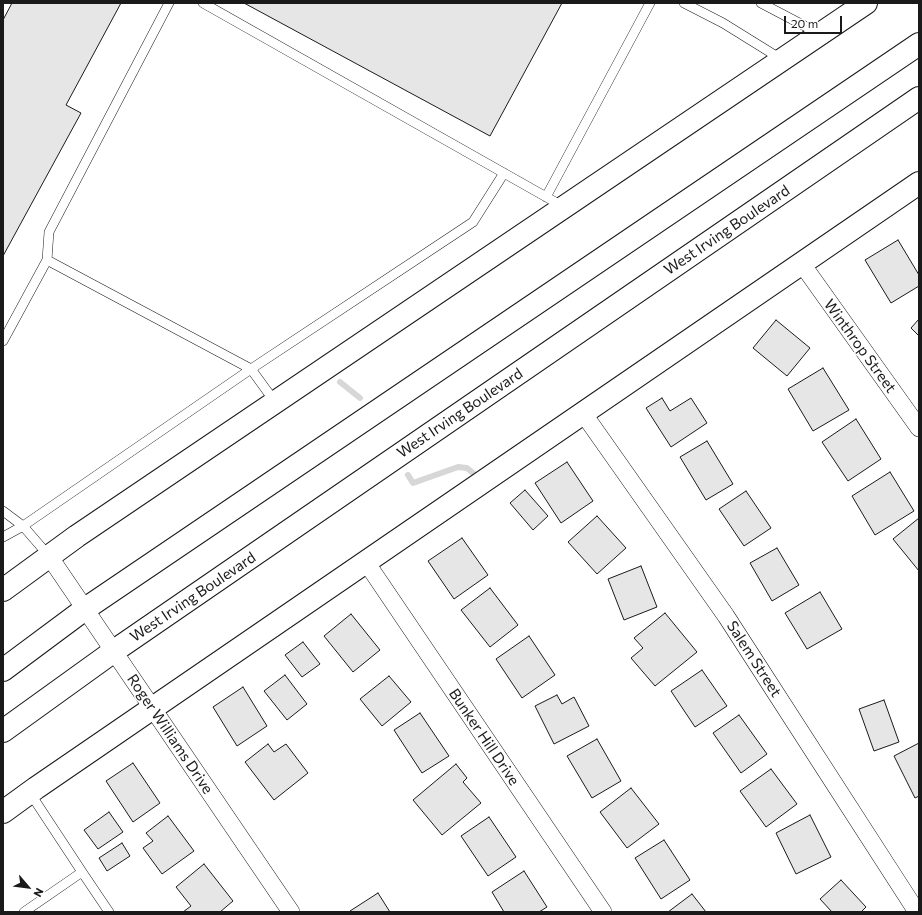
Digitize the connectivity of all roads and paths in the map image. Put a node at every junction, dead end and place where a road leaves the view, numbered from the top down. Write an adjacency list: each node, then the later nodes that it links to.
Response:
1 (169, 3): 14 (lane)
2 (203, 3): 11 (lane)
3 (650, 3): 13 (lane)
4 (684, 3): 9 (lane)
5 (761, 3): 7 (lane)
6 (866, 3): 7 (main road)
7 (820, 34): 9 (main road)
8 (919, 44): 27 (main road)
9 (782, 60): 13 (main road)
10 (919, 98): 28 (main road, West Irving Boulevard)
11 (504, 174): 13 (lane); 17 (lane)
12 (919, 183): 15 (main road)
13 (555, 202): 18 (main road)
14 (47, 260): 16 (lane); 17 (lane)
15 (802, 264): 19 (main road); 20 (street, Winthrop Street)
16 (3, 341)
17 (251, 369): 18 (lane); 22 (lane)
18 (275, 402): 24 (main road)
19 (583, 413): 25 (main road); 39 (street, Salem Street)
20 (919, 428)
21 (3, 511): 22 (lane)
22 (23, 526): 23 (lane); 24 (lane)
23 (3, 537)
24 (49, 556): 26 (main road); 27 (street, Roger Williams Drive)
25 (366, 562): 30 (main road); 38 (street, Bunker Hill Drive)
26 (3, 590)
27 (85, 609): 28 (street, Roger Williams Drive); 29 (main road)
28 (114, 651): 30 (street, Roger Williams Drive); 31 (main road, West Irving Boulevard)
29 (3, 670)
30 (153, 708): 32 (main road); 37 (street, Roger Williams Drive)
31 (3, 730)
32 (30, 793): 33 (main road); 34 (lane)
33 (3, 812)
34 (82, 872): 35 (lane); 36 (lane)
35 (24, 912)
36 (109, 912)
37 (291, 912)
38 (603, 912)
39 (917, 912)

